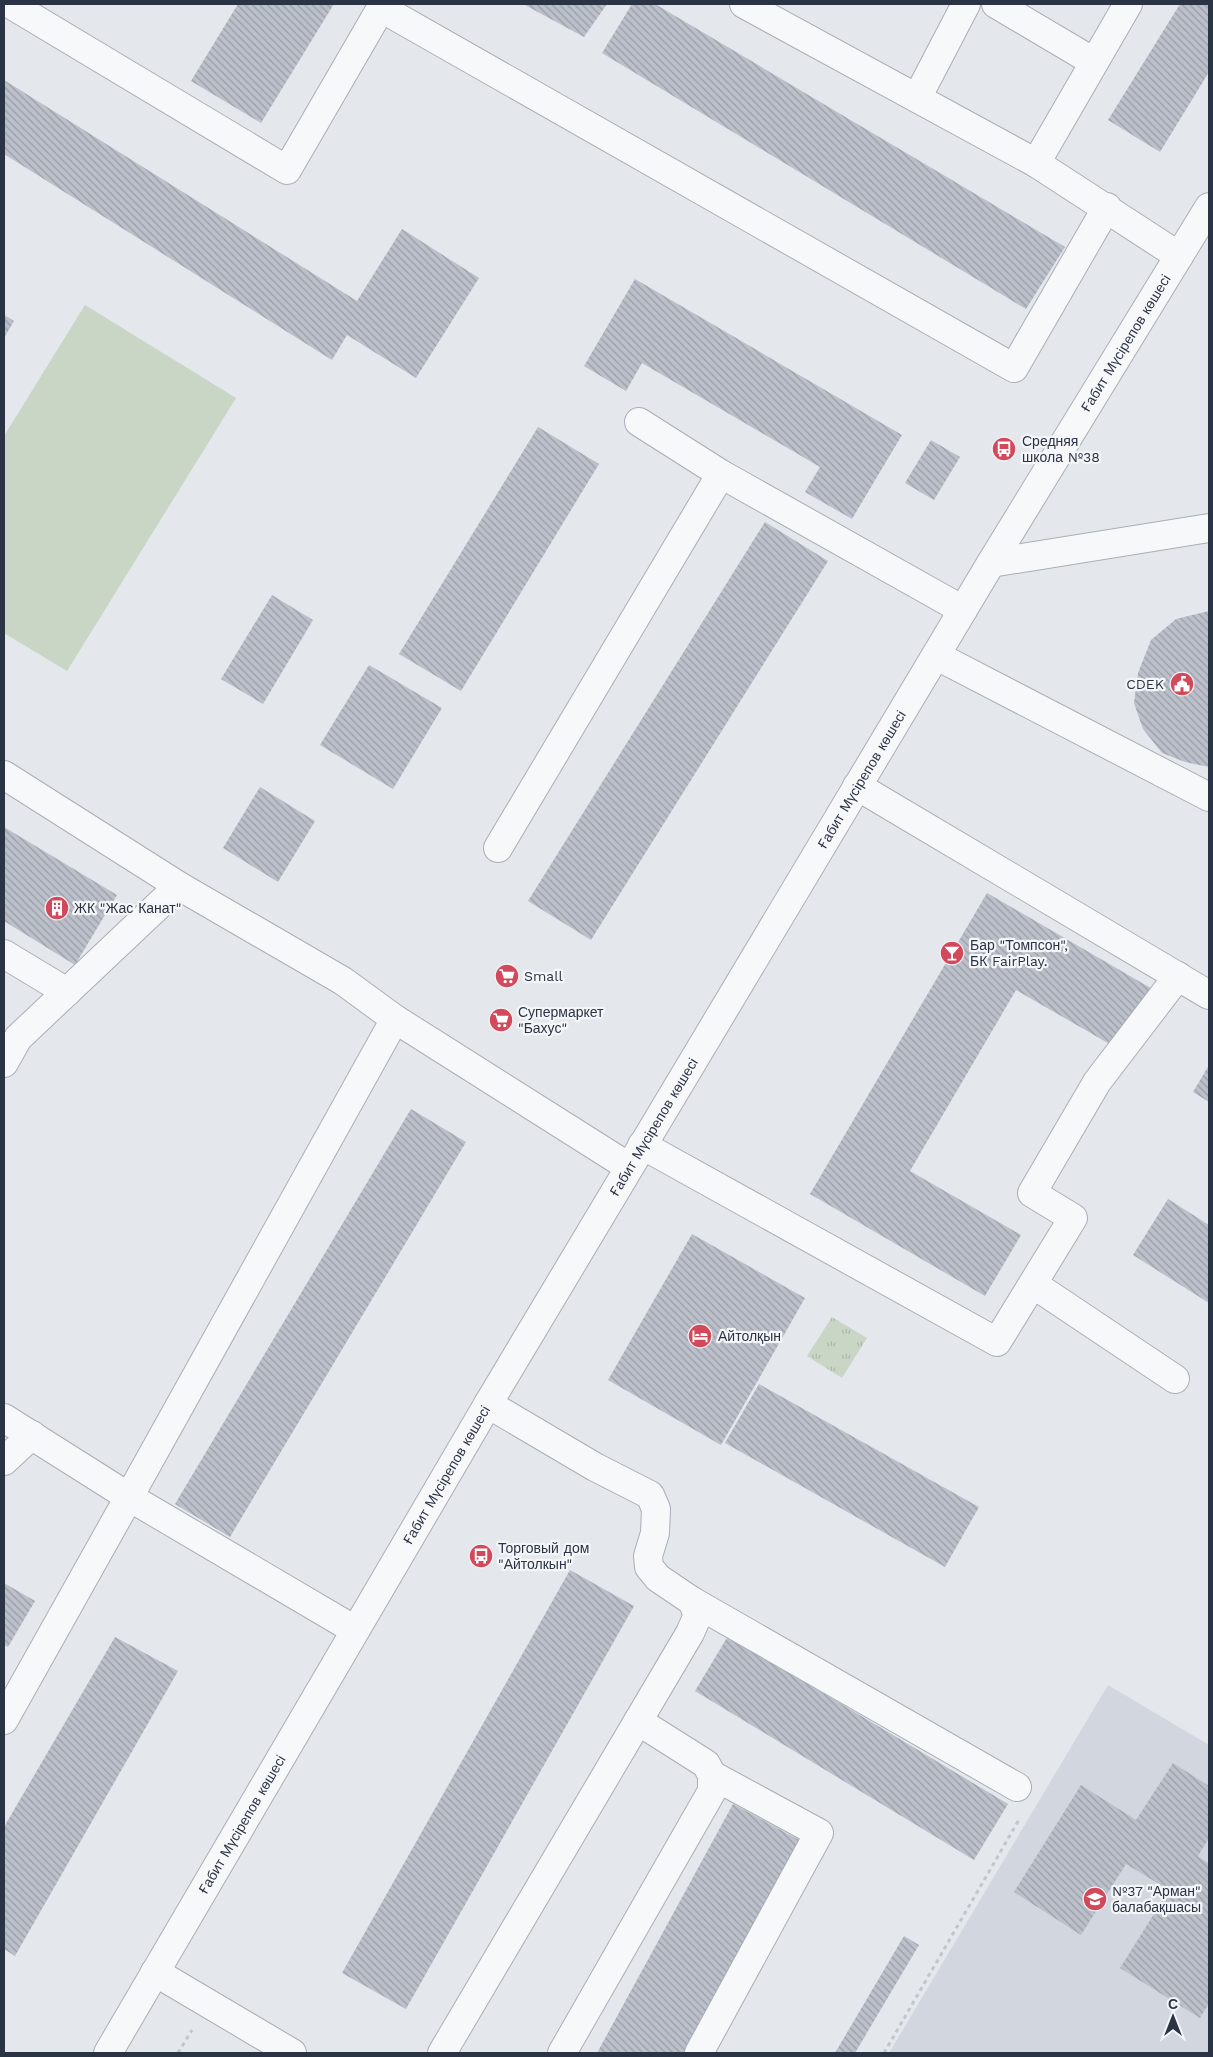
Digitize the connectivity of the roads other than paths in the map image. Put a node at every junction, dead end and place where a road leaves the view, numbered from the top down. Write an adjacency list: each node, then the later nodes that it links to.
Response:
1 (10, 4): 6 (street)
2 (744, 4): 8 (street)
3 (966, 4): 8 (street)
4 (996, 4): 7 (street)
5 (1128, 4): 7 (street)
6 (382, 6): 11 (street)
7 (1094, 62): 9 (street)
8 (917, 98): 9 (street)
9 (1036, 162): 11 (street)
10 (1209, 207): 12 (street, Ғабит Мүсірепов көшесі)
11 (1108, 208): 12 (street)
12 (1179, 256): 16 (street, Ғабит Мүсірепов көшесі)
13 (640, 422): 14 (street)
14 (721, 474): 17 (street); 22 (street)
15 (1209, 528): 16 (street)
16 (991, 563): 17 (street, Ғабит Мүсірепов көшесі)
17 (963, 610): 18 (street, Ғабит Мүсірепов көшесі)
18 (937, 656): 20 (street, Ғабит Мүсірепов көшесі); 21 (street)
19 (4, 775): 23 (street)
20 (857, 786): 25 (street); 30 (street, Ғабит Мүсірепов көшесі)
21 (1209, 797)
22 (498, 848)
23 (179, 886): 26 (street); 28 (street)
24 (4, 954): 26 (street)
25 (1178, 976): 27 (street); 31 (street)
26 (67, 992): 29 (street)
27 (1209, 995)
28 (395, 1019): 30 (street); 37 (street)
29 (4, 1062)
30 (636, 1156): 31 (street); 33 (street, Ғабит Мүсірепов көшесі)
31 (1033, 1284): 32 (street)
32 (1175, 1379)
33 (488, 1404): 38 (street); 39 (street, Ғабит Мүсірепов көшесі)
34 (4, 1418): 35 (street)
35 (32, 1435): 36 (street); 37 (street)
36 (4, 1461)
37 (129, 1498): 39 (street); 40 (street)
38 (692, 1601): 41 (street); 43 (street)
39 (355, 1630): 44 (street, Ғабит Мүсірепов көшесі)
40 (4, 1720)
41 (638, 1721): 42 (street); 45 (street)
42 (712, 1776): 48 (street); 49 (street)
43 (1017, 1787)
44 (155, 1972): 46 (street, Ғабит Мүсірепов көшесі); 47 (street)
45 (448, 2051)
46 (109, 2052)
47 (292, 2053)
48 (562, 2053)
49 (699, 2053)

